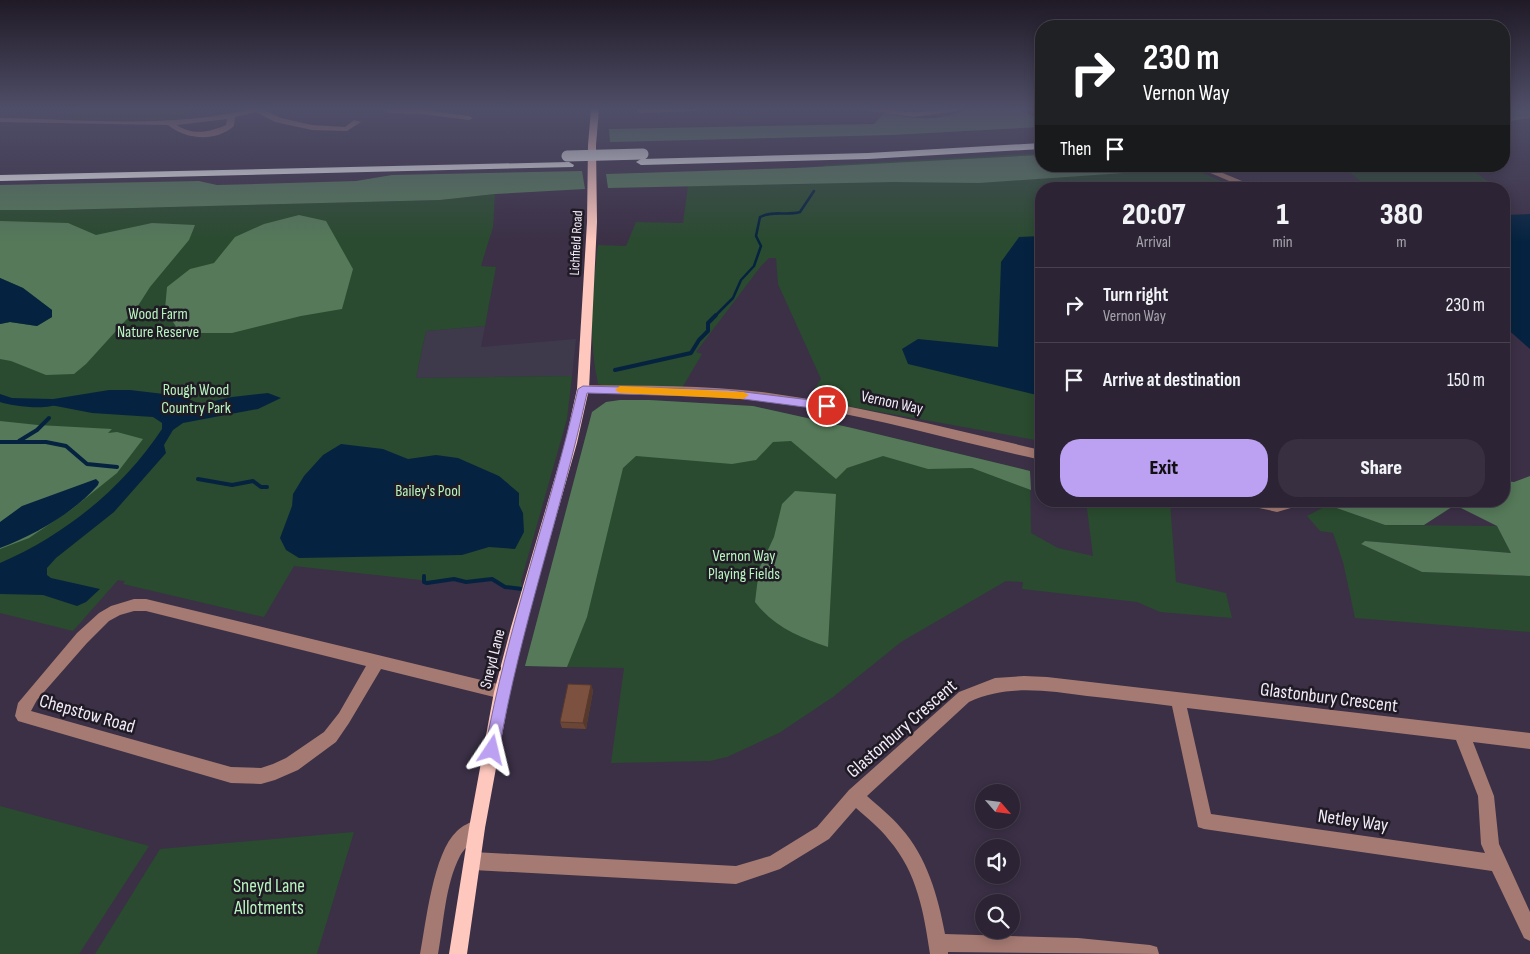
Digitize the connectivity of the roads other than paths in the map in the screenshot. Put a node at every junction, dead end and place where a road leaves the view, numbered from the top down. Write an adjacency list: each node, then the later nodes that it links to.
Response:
1 (592, 154): 10 (main road, Lichfield Road)
2 (734, 154): 4 (highway)
3 (911, 154): 4 (highway)
4 (642, 158): 5 (highway)
5 (568, 160): 6 (highway); 8 (highway)
6 (0, 168)
7 (1213, 172): 9 (street)
8 (0, 178)
9 (1239, 182)
10 (584, 384): 11 (street, Vernon Way); 13 (main road, Sneyd Lane)
11 (1035, 454)
12 (376, 663): 12 (street, Chepstow Road); 13 (street, Chepstow Road)
13 (502, 692): 18 (main road, Sneyd Lane)
14 (1178, 700): 15 (street, Glastonbury Crescent); 17 (street, Glastonbury Crescent); 20 (street, Netley Way)
15 (1462, 734): 16 (street, Glastonbury Crescent); 20 (street)
16 (1530, 741)
17 (856, 796): 19 (street, Glastonbury Crescent); 22 (street)
18 (477, 828): 19 (main road, Sneyd Lane); 23 (street)
19 (472, 861): 24 (main road, Sneyd Lane)
20 (1497, 863): 21 (street)
21 (1530, 932)
22 (938, 948): 25 (street)
23 (429, 954)
24 (458, 954)
25 (1150, 954)

